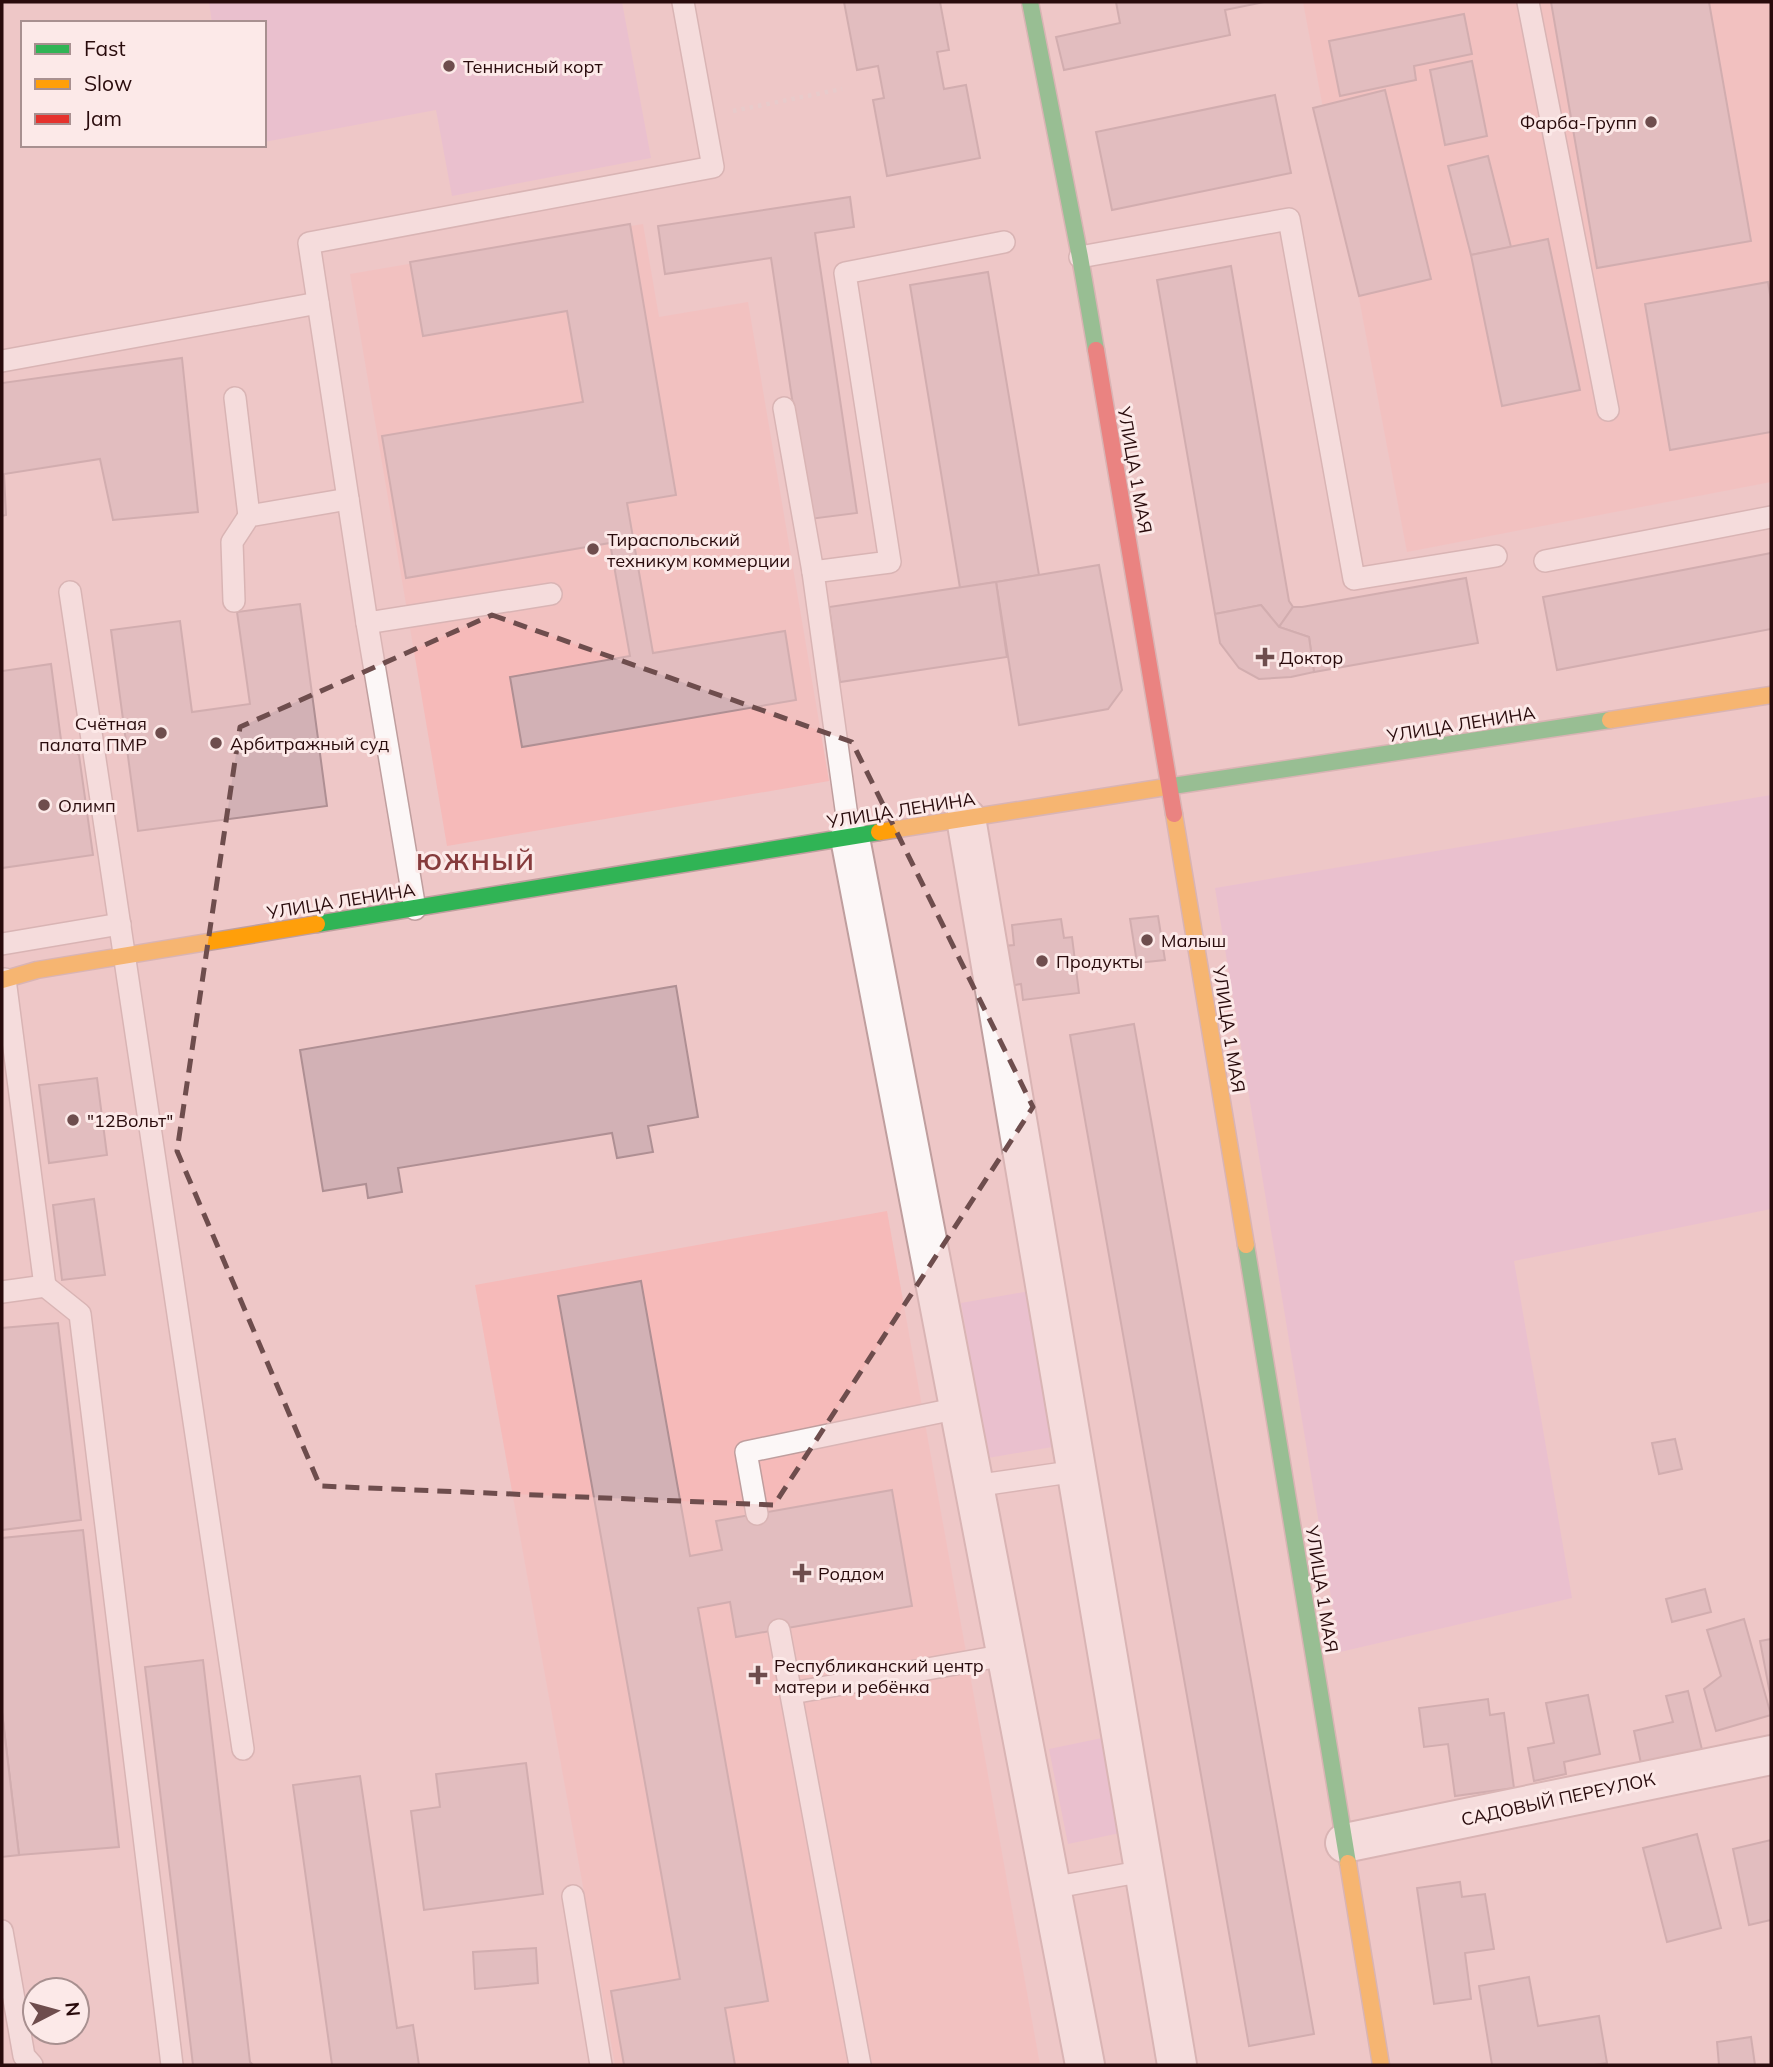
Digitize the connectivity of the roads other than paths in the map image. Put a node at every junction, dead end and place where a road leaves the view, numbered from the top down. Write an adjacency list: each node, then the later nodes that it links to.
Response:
1 (683, 2): 6 (lane)
2 (1030, 2): 5 (street, УЛИЦА 1 МАЯ)
3 (1528, 2): 10 (lane)
4 (1004, 242): 16 (lane)
5 (1080, 257): 14 (lane); 22 (street, УЛИЦА 1 МАЯ)
6 (318, 303): 7 (lane); 11 (lane)
7 (2, 361)
8 (235, 398): 12 (lane)
9 (784, 408): 16 (lane)
10 (1608, 410)
11 (348, 499): 12 (lane); 20 (lane)
12 (249, 516): 19 (lane)
13 (1771, 517): 15 (lane)
14 (1496, 556)
15 (1545, 561)
16 (813, 572): 24 (lane)
17 (70, 592): 26 (lane)
18 (551, 594): 20 (lane)
19 (234, 601)
20 (367, 623): 25 (lane)
21 (1771, 695): 22 (street, УЛИЦА ЛЕНИНА)
22 (1170, 788): 23 (street, УЛИЦА ЛЕНИНА); 41 (street, УЛИЦА 1 МАЯ)
23 (966, 818): 24 (street, УЛИЦА ЛЕНИНА); 33 (street)
24 (850, 838): 25 (street, УЛИЦА ЛЕНИНА); 32 (street)
25 (415, 909): 28 (street, УЛИЦА ЛЕНИНА)
26 (120, 924): 27 (lane); 28 (lane)
27 (2, 944)
28 (124, 956): 29 (street, УЛИЦА ЛЕНИНА); 39 (lane)
29 (4, 980): 30 (lane)
30 (45, 1286): 31 (lane); 47 (lane)
31 (2, 1292)
32 (959, 1409): 34 (street); 35 (lane)
33 (1077, 1471): 34 (lane); 42 (street)
34 (974, 1486): 37 (street)
35 (757, 1514)
36 (779, 1630): 38 (lane)
37 (1006, 1655): 38 (lane); 43 (street)
38 (792, 1693): 49 (lane)
39 (243, 1749)
40 (1771, 1755): 41 (street, САДОВЫЙ ПЕРЕУЛОК)
41 (1345, 1843): 52 (street, УЛИЦА 1 МАЯ)
42 (1144, 1871): 43 (lane); 51 (street)
43 (1051, 1888): 50 (street)
44 (573, 1896): 48 (lane)
45 (2, 1931): 46 (lane)
46 (32, 2065)
47 (172, 2065)
48 (601, 2065)
49 (860, 2065)
50 (1085, 2065)
51 (1177, 2065)
52 (1381, 2065)

